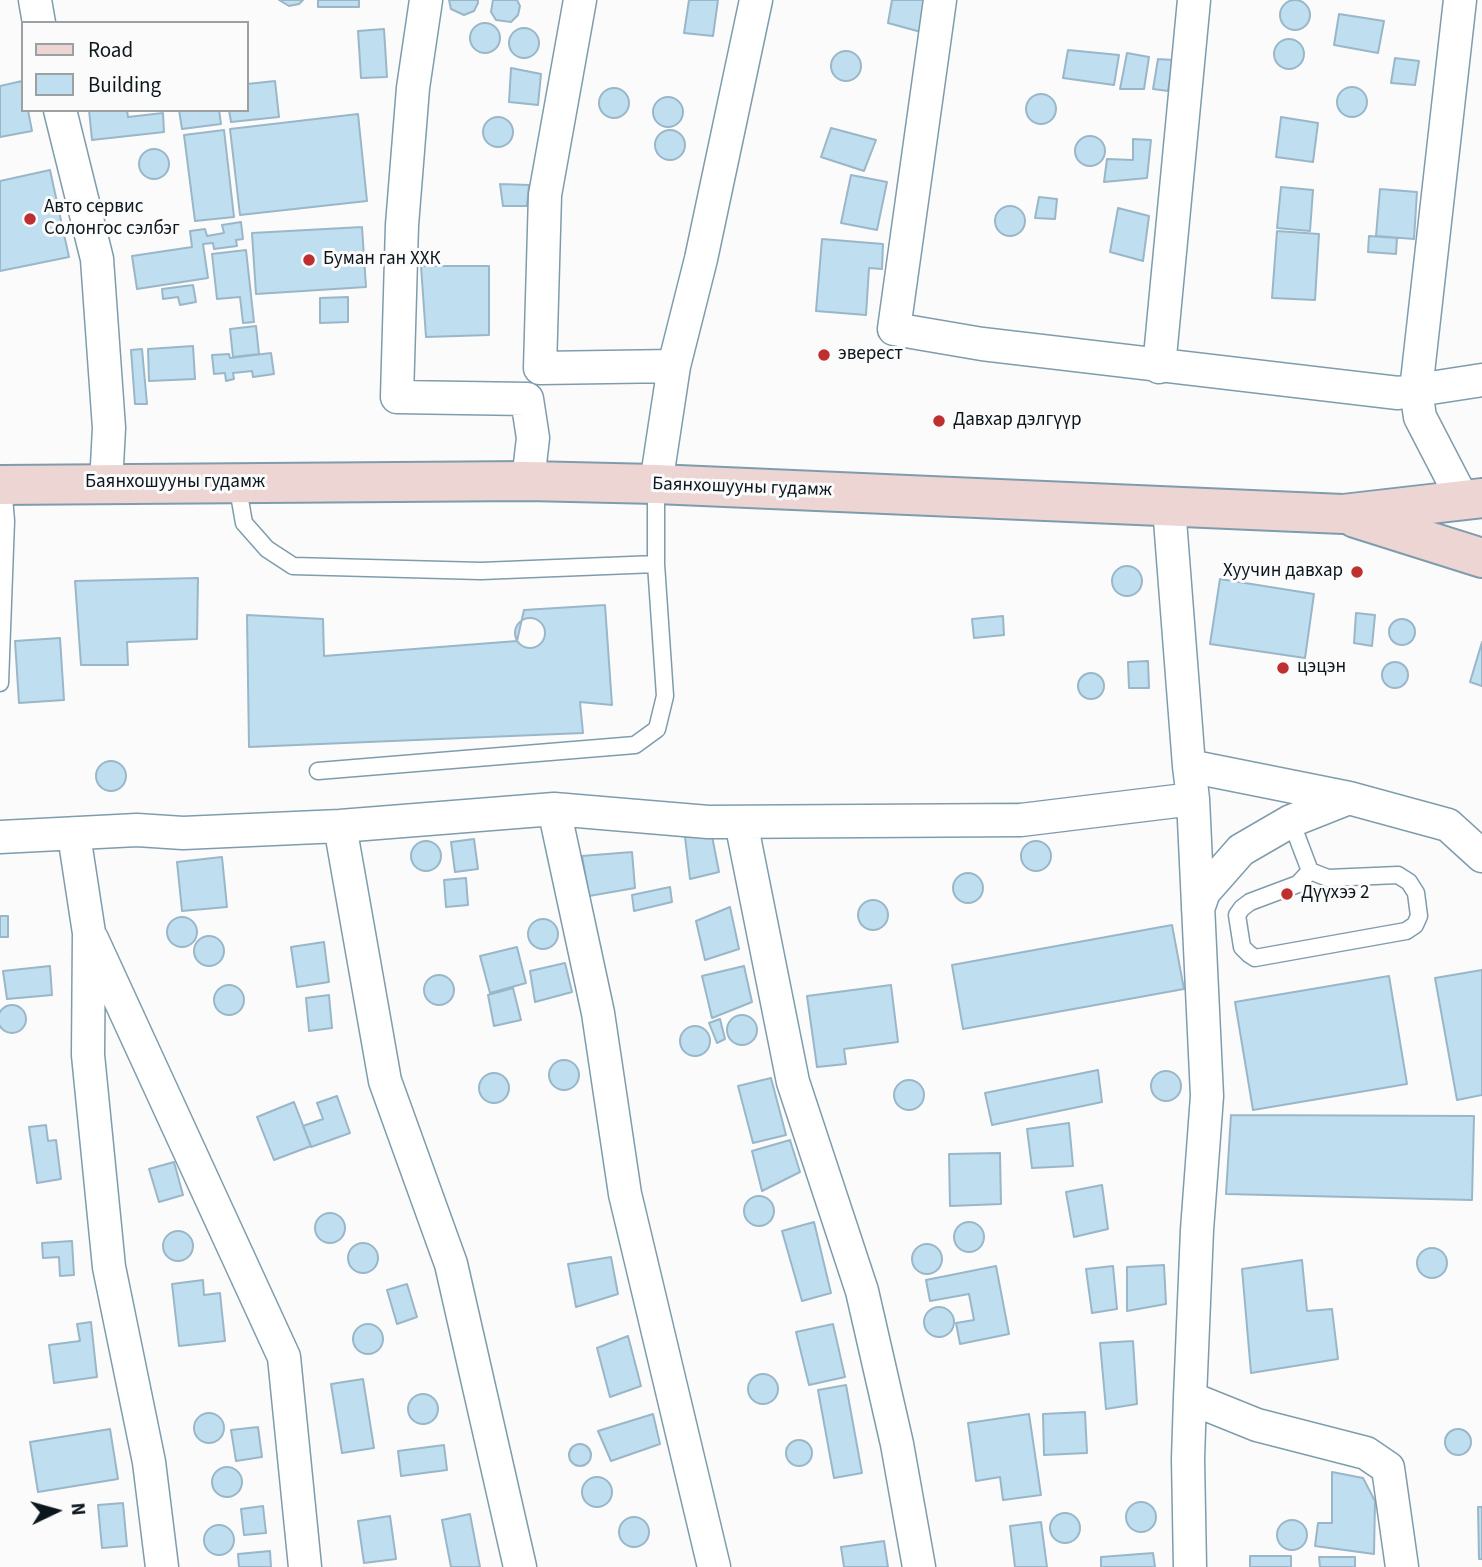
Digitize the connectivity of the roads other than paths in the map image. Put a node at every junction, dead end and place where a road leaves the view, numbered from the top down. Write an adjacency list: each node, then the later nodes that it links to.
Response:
1 (35, 0): 8 (street)
2 (426, 0): 14 (street)
3 (580, 0): 10 (street)
4 (756, 0): 10 (street)
5 (940, 0): 11 (street)
6 (1194, 0): 11 (street)
7 (1460, 0): 13 (street)
8 (39, 21)
9 (60, 112): 16 (street)
10 (674, 366): 17 (street)
11 (1159, 367): 13 (street)
12 (1482, 380): 13 (street)
13 (1416, 390): 19 (street)
14 (528, 481): 15 (main road, Баянхошууны гудамж); 17 (main road, Баянхошууны гудамж)
15 (237, 483): 16 (main road, Баянхошууны гудамж); 23 (lane)
16 (106, 484): 18 (main road, Баянхошууны гудамж)
17 (656, 484): 20 (main road, Баянхошууны гудамж); 23 (lane)
18 (2, 485): 24 (lane)
19 (1473, 499): 21 (main road, Баянхошууны гудамж)
20 (1169, 507): 21 (main road, Баянхошууны гудамж); 25 (street)
21 (1343, 514): 22 (main road)
22 (1482, 558)
23 (656, 564): 26 (lane)
24 (0, 683)
25 (1189, 766): 27 (street); 28 (street)
26 (318, 771)
27 (1349, 798): 30 (street); 35 (street)
28 (1193, 799): 31 (street); 37 (street)
29 (554, 808): 31 (street); 32 (street); 43 (street)
30 (1291, 821): 36 (lane); 37 (street)
31 (741, 822): 44 (street)
32 (340, 826): 33 (street); 42 (street)
33 (74, 835): 34 (street); 38 (street)
34 (0, 837)
35 (1469, 838)
36 (1310, 871): 36 (lane)
37 (1198, 909): 39 (street)
38 (89, 933): 40 (street); 41 (street)
39 (1190, 1398): 45 (street); 46 (street)
40 (162, 1567)
41 (305, 1567)
42 (520, 1567)
43 (714, 1567)
44 (919, 1567)
45 (1190, 1567)
46 (1402, 1567)

